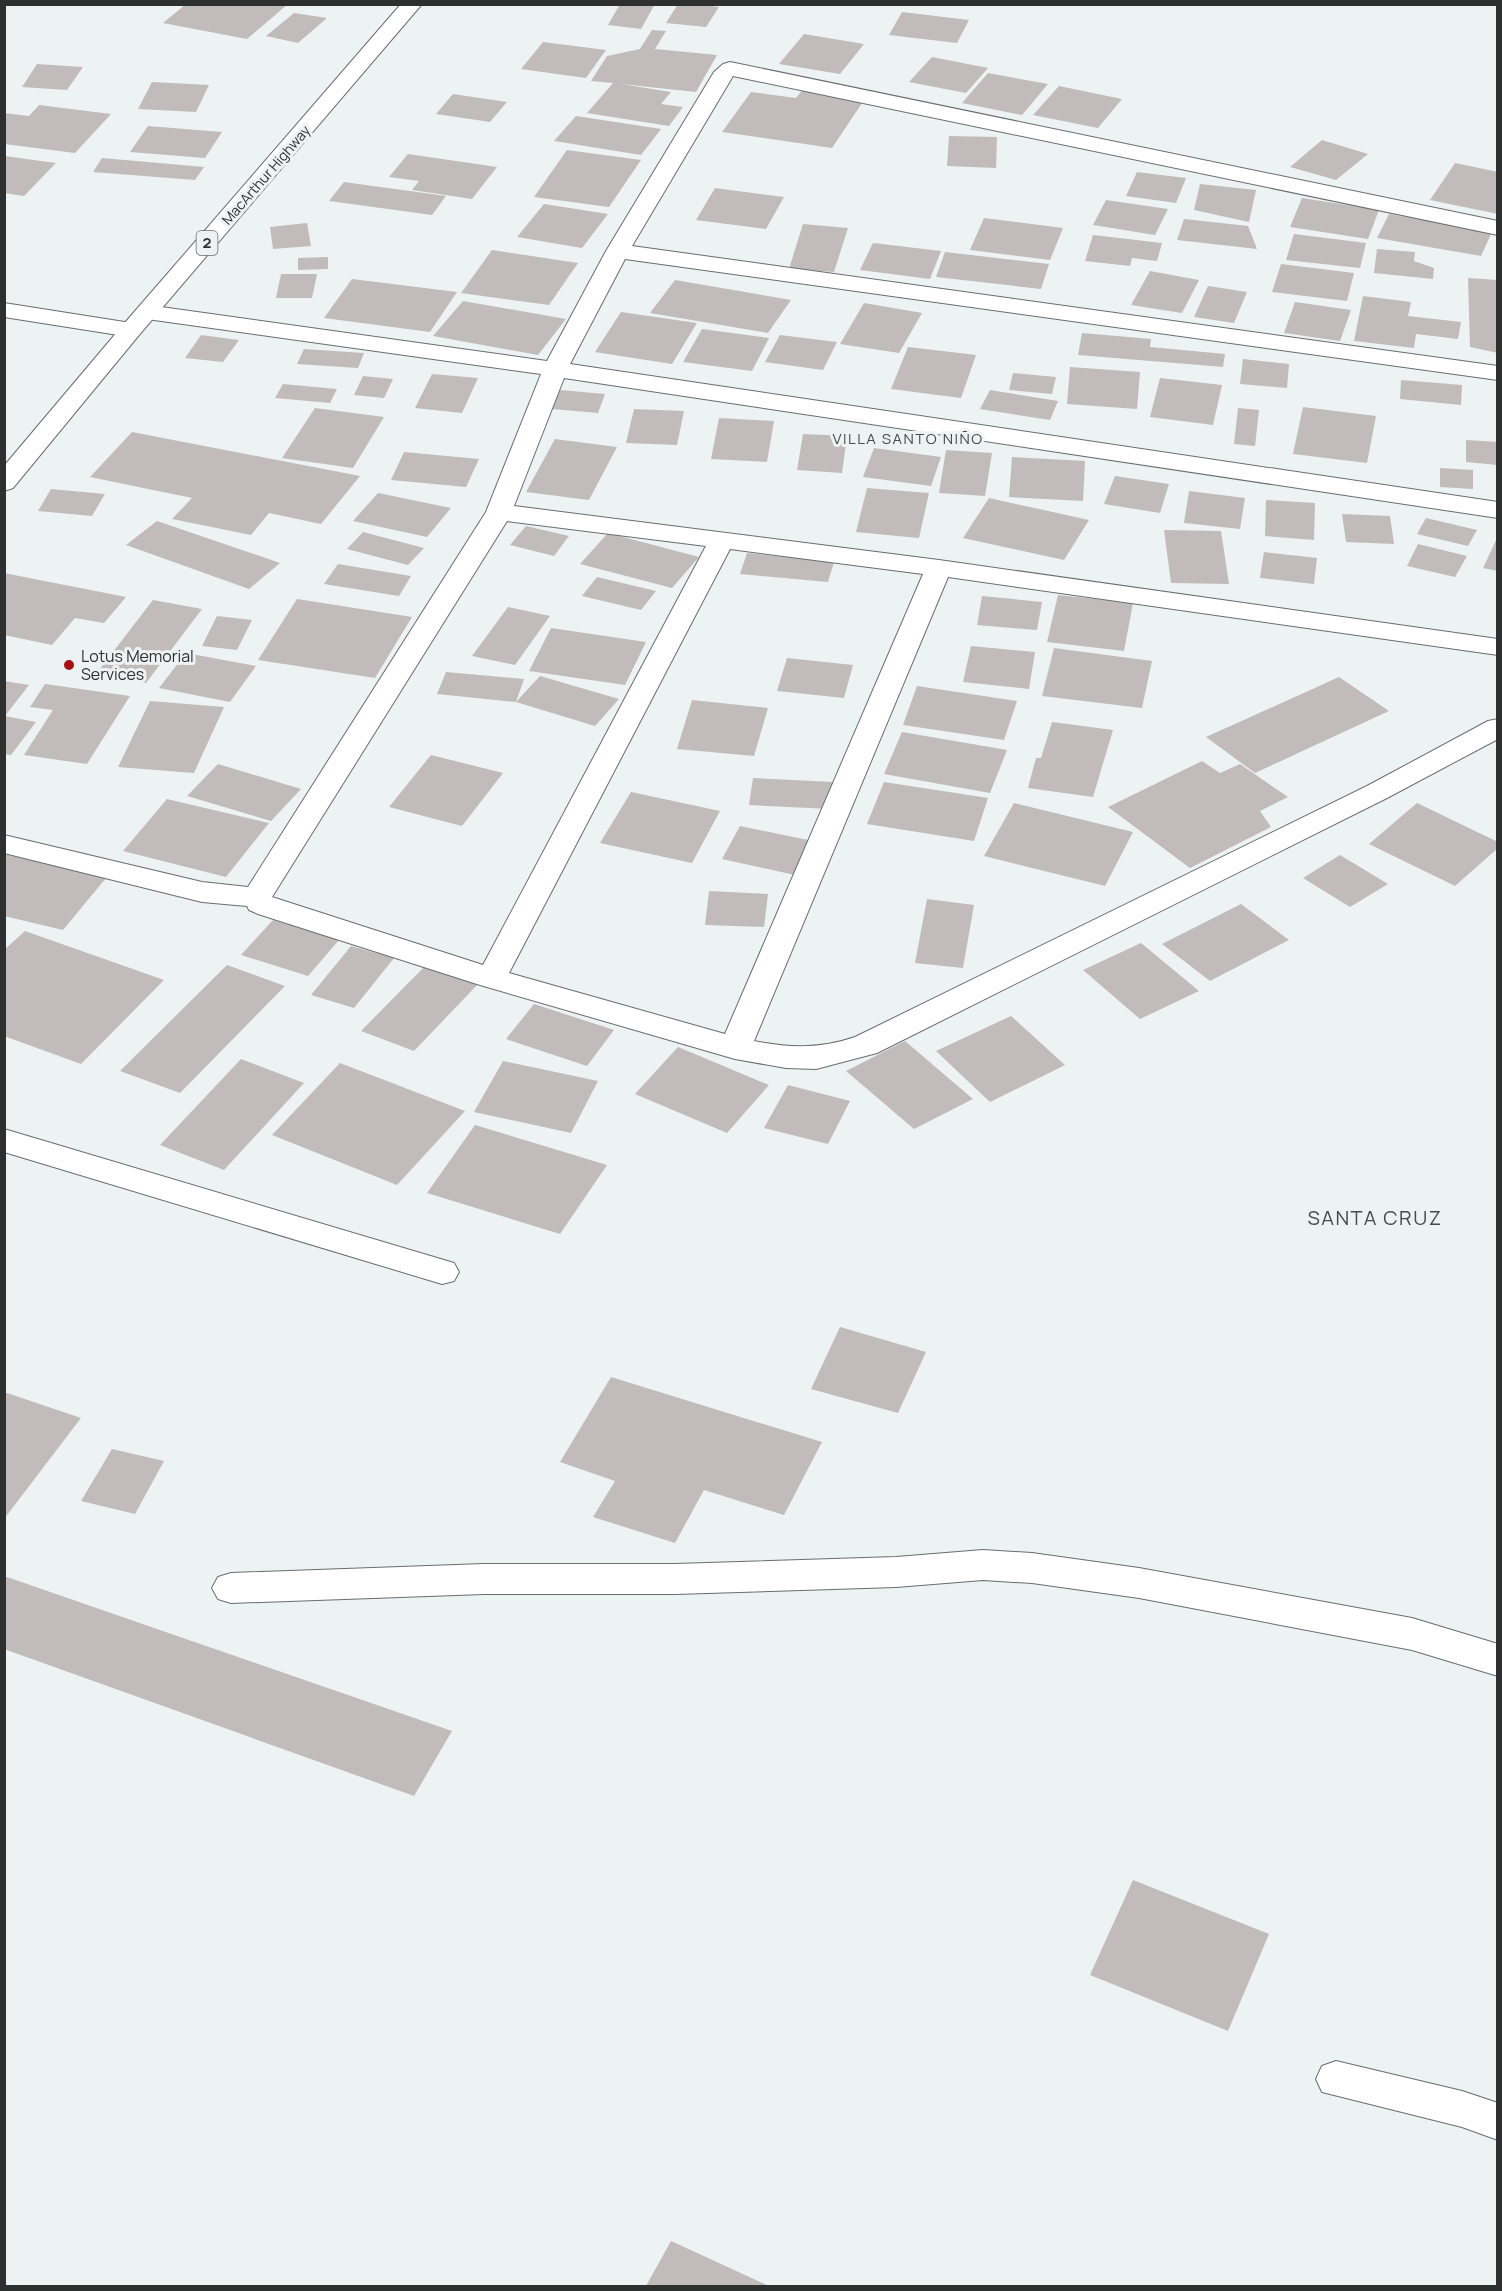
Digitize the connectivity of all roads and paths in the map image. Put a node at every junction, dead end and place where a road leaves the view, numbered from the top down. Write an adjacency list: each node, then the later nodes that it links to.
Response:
1 (412, 4): 5 (main road, MacArthur Highway / 2)
2 (1497, 228): 3 (main road)
3 (618, 251): 6 (main road); 7 (main road)
4 (4, 310): 5 (main road)
5 (139, 321): 6 (main road); 8 (main road, MacArthur Highway / 2)
6 (555, 369): 9 (main road); 10 (main road)
7 (1497, 374)
8 (4, 483)
9 (1497, 510)
10 (499, 512): 11 (main road); 16 (main road)
11 (722, 540): 12 (main road); 17 (main road)
12 (939, 568): 13 (main road); 18 (main road)
13 (1497, 647)
14 (1497, 727): 18 (main road)
15 (4, 844): 16 (main road)
16 (257, 897): 17 (main road)
17 (491, 978): 18 (main road)
18 (735, 1048)
19 (4, 1140): 20 (main road)
20 (442, 1272)
21 (231, 1588): 22 (main road)
22 (1497, 1660)
23 (1336, 2079): 24 (lane)
24 (1497, 2122)

